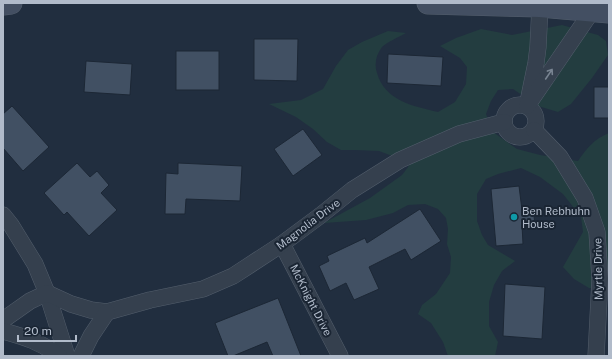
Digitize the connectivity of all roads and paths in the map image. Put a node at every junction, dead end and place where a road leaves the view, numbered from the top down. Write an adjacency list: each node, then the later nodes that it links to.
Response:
1 (11, 3): 3 (street)
2 (428, 3): 4 (street)
3 (3, 4)
4 (540, 6): 5 (street); 6 (street)
5 (600, 11): 6 (street, one-way to 5)
6 (527, 106): 7 (street); 8 (street)
7 (504, 122): 8 (street); 10 (street, Magnolia Drive)
8 (534, 130): 11 (street, Myrtle Drive)
9 (3, 215): 12 (street)
10 (282, 244): 13 (street, Magnolia Drive); 19 (street, McKnight Drive)
11 (605, 280): 20 (street, Myrtle Drive)
12 (47, 293): 13 (street, Magnolia Drive); 14 (street); 17 (street)
13 (107, 312): 18 (street)
14 (3, 320)
15 (3, 331): 16 (street)
16 (59, 356)
17 (67, 356)
18 (81, 356)
19 (340, 356)
20 (596, 356)

